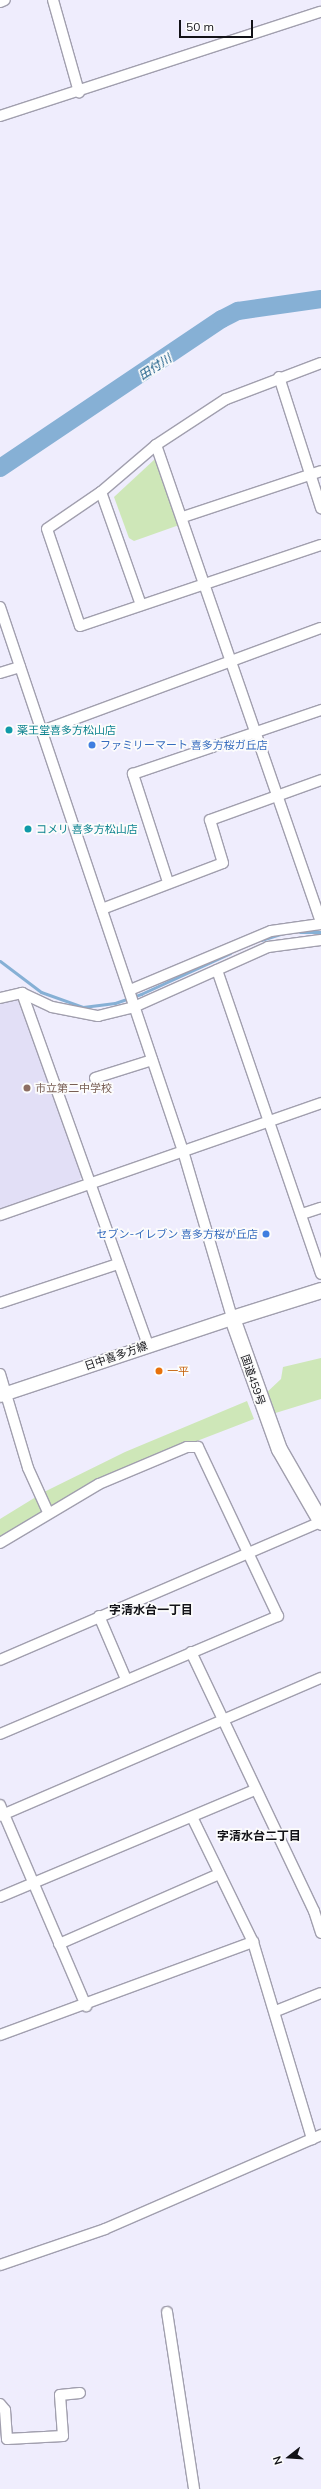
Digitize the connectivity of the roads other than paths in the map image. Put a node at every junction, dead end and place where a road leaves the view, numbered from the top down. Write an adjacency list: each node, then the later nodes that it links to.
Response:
1 (5, 0): 3 (street)
2 (52, 0): 5 (street)
3 (0, 2)
4 (321, 12): 5 (street)
5 (79, 92): 6 (street)
6 (0, 116)
7 (321, 363): 8 (street)
8 (279, 377): 9 (street); 11 (street)
9 (156, 445): 12 (street); 14 (street)
10 (321, 471): 11 (street)
11 (310, 475): 13 (street); 14 (street)
12 (101, 492): 17 (street); 17 (street)
13 (321, 508)
14 (183, 517): 16 (street)
15 (321, 545): 16 (street)
16 (205, 584): 17 (street); 20 (street)
17 (141, 606)
18 (0, 607): 21 (street)
19 (321, 628): 20 (street)
20 (232, 659): 24 (street); 25 (street)
21 (20, 667): 22 (street); 24 (street)
22 (0, 673)
23 (321, 710): 25 (street)
24 (42, 731): 29 (street)
25 (256, 732): 27 (street); 28 (street)
26 (321, 780): 27 (street)
27 (276, 796): 28 (street); 30 (street)
28 (168, 882): 29 (street)
29 (102, 909): 33 (street)
30 (321, 923): 33 (street)
31 (321, 940): 32 (street)
32 (217, 970): 36 (street); 40 (street)
33 (130, 990): 36 (street)
34 (22, 993): 35 (street); 36 (street); 42 (street)
35 (0, 998)
36 (134, 1007): 37 (street)
37 (152, 1060): 38 (street); 41 (street)
38 (95, 1078)
39 (321, 1104): 40 (street)
40 (269, 1121): 41 (street); 44 (street)
41 (183, 1152): 42 (street); 50 (street)
42 (90, 1185): 45 (street); 46 (street)
43 (321, 1208): 44 (street)
44 (302, 1214): 47 (street)
45 (0, 1215)
46 (118, 1264): 49 (street); 51 (street)
47 (321, 1274)
48 (321, 1290): 50 (highway)
49 (0, 1303)
50 (232, 1318): 51 (main road, 日中喜多方線); 55 (highway, 国道459号)
51 (148, 1346): 53 (main road, 日中喜多方線)
52 (0, 1374): 53 (street)
53 (3, 1394): 54 (street)
54 (48, 1512): 56 (street); 57 (street)
55 (321, 1522): 57 (street)
56 (0, 1543)
57 (249, 1554): 58 (street); 59 (street)
58 (99, 1616): 60 (street); 62 (street)
59 (191, 1652): 62 (street); 63 (street)
60 (0, 1660)
61 (321, 1678): 63 (street)
62 (126, 1679): 64 (street)
63 (222, 1722): 65 (street); 67 (street)
64 (0, 1734)
65 (254, 1790): 68 (street); 72 (street)
66 (0, 1805): 67 (street)
67 (2, 1815): 70 (street)
68 (192, 1817): 69 (street); 70 (street)
69 (219, 1874): 73 (street); 74 (street)
70 (32, 1883): 71 (street); 74 (street)
71 (0, 1897)
72 (321, 1933)
73 (253, 1942): 76 (street); 77 (street)
74 (59, 1944): 76 (street)
75 (321, 1993): 77 (street)
76 (86, 2006): 78 (street)
77 (276, 2011): 79 (street)
78 (1, 2033)
79 (317, 2137): 80 (street)
80 (0, 2265)
81 (167, 2312): 84 (street)
82 (80, 2393): 83 (street)
83 (0, 2404)
84 (194, 2489)

